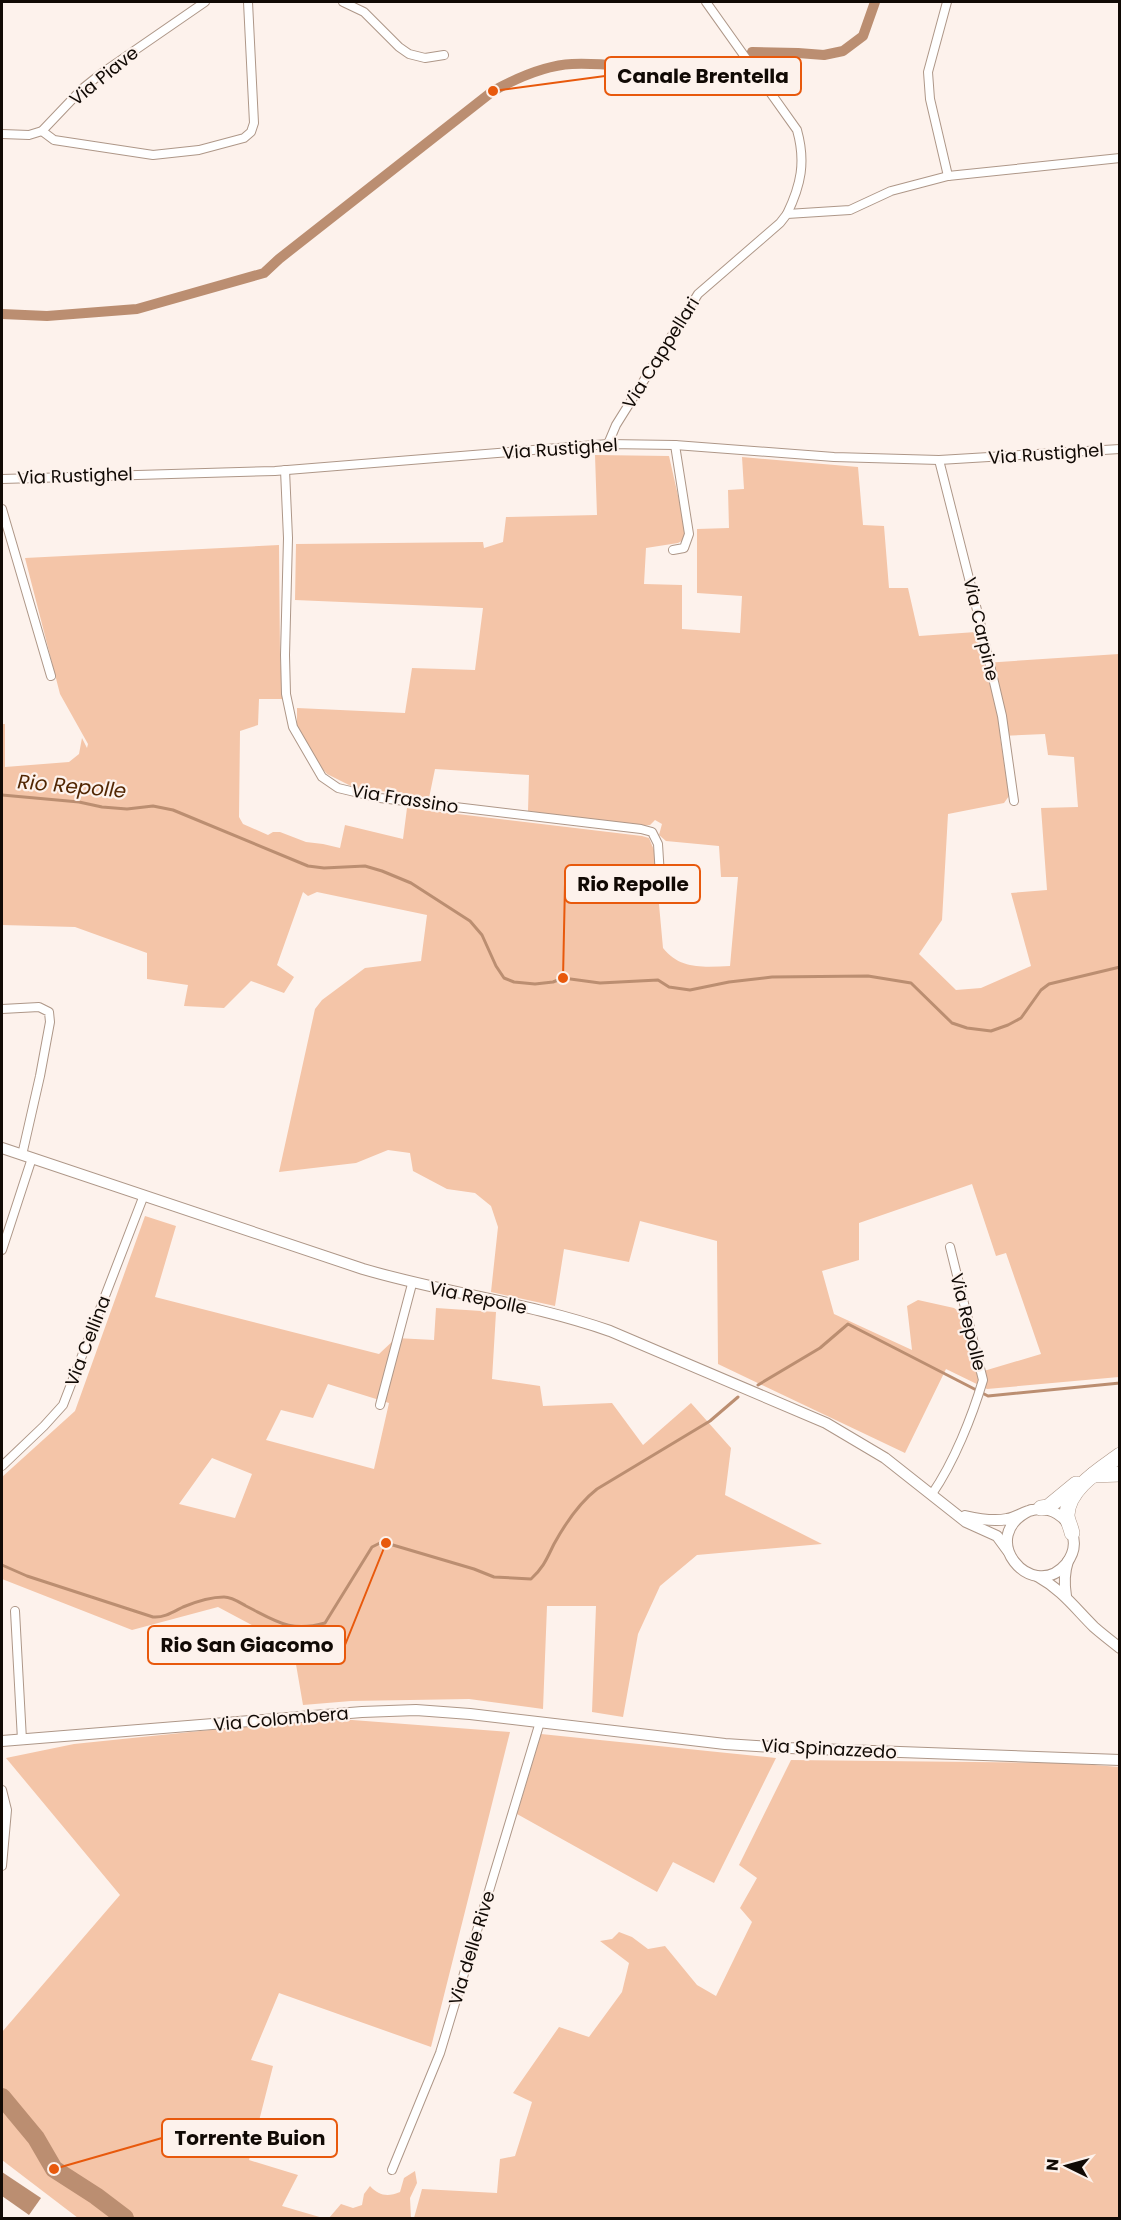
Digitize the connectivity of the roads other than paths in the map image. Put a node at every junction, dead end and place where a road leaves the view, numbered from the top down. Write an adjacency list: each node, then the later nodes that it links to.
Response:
1 (205, 2): 7 (street, Via Piave)
2 (248, 2): 7 (street)
3 (343, 2): 6 (street)
4 (706, 2): 11 (street)
5 (947, 2): 10 (street)
6 (444, 55)
7 (42, 131): 8 (street)
8 (2, 135)
9 (1119, 158): 10 (street)
10 (948, 176): 11 (street)
11 (787, 214): 12 (street, Via Cappellari)
12 (608, 444): 13 (street, Via Rustighel); 16 (street, Via Rustighel)
13 (675, 445): 15 (street, Via Rustighel); 19 (street)
14 (1119, 449): 15 (street, Via Rustighel)
15 (939, 460): 21 (street, Via Carpine)
16 (285, 470): 17 (street, Via Rustighel); 22 (street, Via Frassino)
17 (2, 479)
18 (2, 508): 20 (street, Via Rustighel)
19 (673, 550)
20 (51, 676)
21 (1014, 801)
22 (660, 876)
23 (2, 1009): 25 (street)
24 (2, 1148): 25 (street, Via Repolle)
25 (27, 1157): 26 (street, Via Repolle); 28 (street)
26 (144, 1195): 29 (street, Via Repolle); 33 (street, Via Cellina)
27 (950, 1247): 36 (street, Via Repolle)
28 (2, 1250)
29 (412, 1284): 30 (street); 36 (street, Via Repolle)
30 (380, 1405)
31 (1119, 1455): 35 (highway)
32 (1119, 1463): 35 (highway)
33 (2, 1466)
34 (1119, 1474): 35 (highway)
35 (1093, 1475): 37 (highway); 39 (highway)
36 (932, 1494): 38 (street, Via Repolle)
37 (1036, 1509): 38 (street, Via Repolle); 39 (street); 40 (street)
38 (956, 1514): 40 (street, Via Repolle)
39 (1072, 1533): 41 (street)
40 (1008, 1551): 42 (street, Via Repolle)
41 (1070, 1559): 42 (street); 43 (street)
42 (1036, 1576): 43 (street, Via Repolle)
43 (1066, 1596): 45 (street, Via Repolle)
44 (15, 1611): 47 (street)
45 (1119, 1648)
46 (540, 1722): 47 (street, Via Colombera); 49 (street, Via Spinazzedo); 52 (street, Via delle Rive)
47 (22, 1740): 48 (street, Via Colombera)
48 (2, 1741)
49 (1119, 1760)
50 (2, 1790): 51 (street)
51 (2, 1866)
52 (392, 2170)

